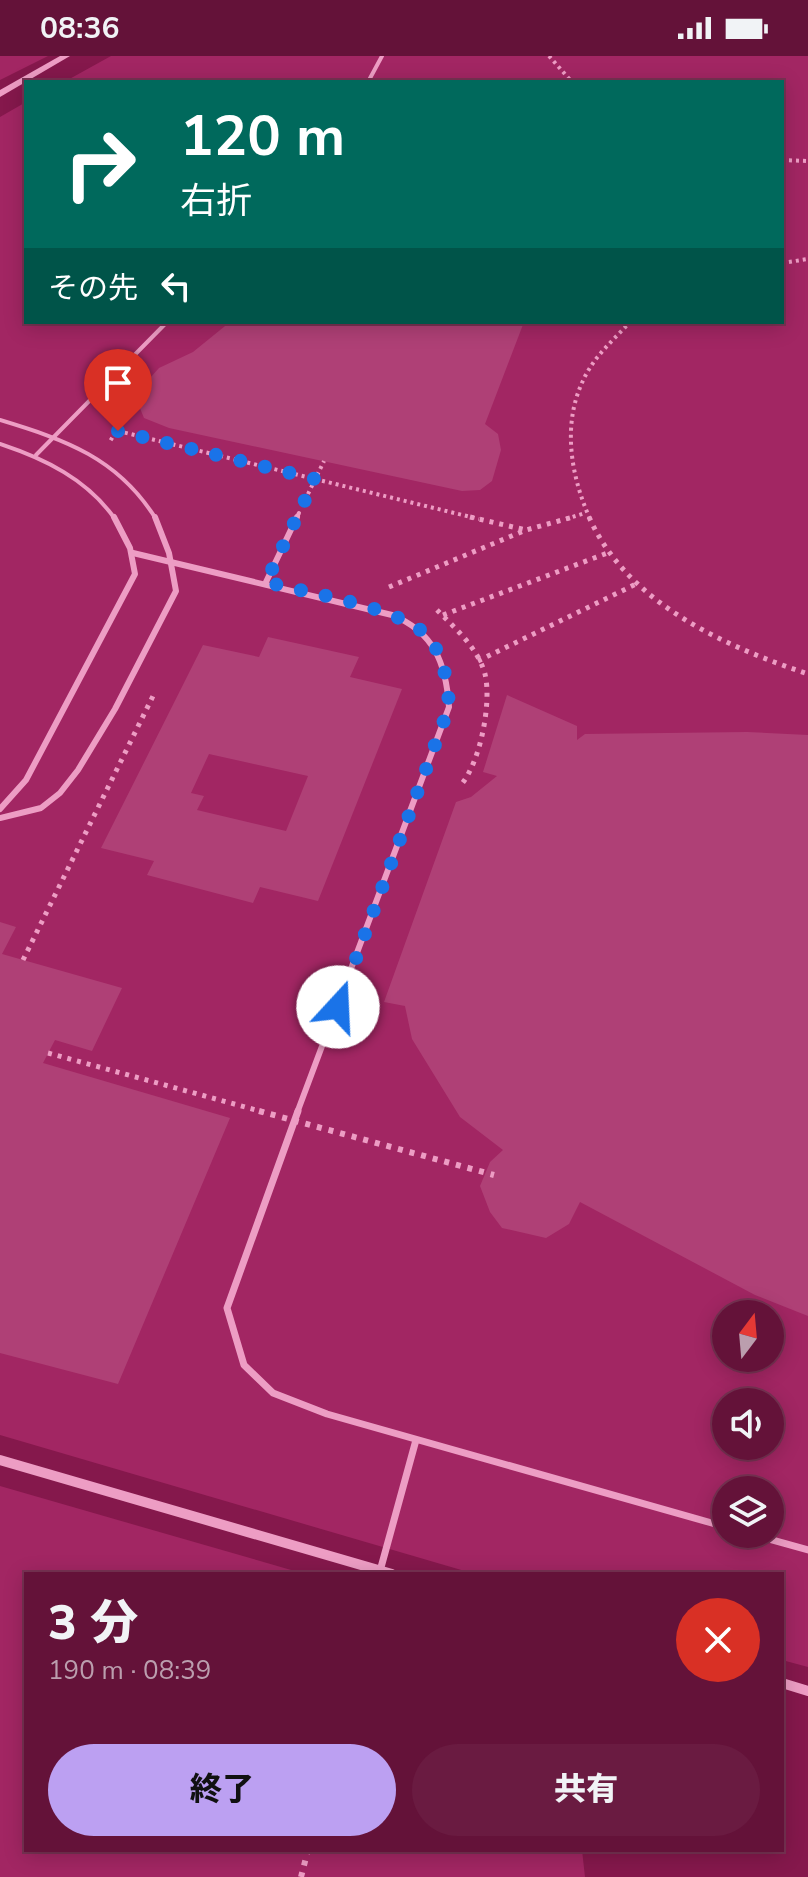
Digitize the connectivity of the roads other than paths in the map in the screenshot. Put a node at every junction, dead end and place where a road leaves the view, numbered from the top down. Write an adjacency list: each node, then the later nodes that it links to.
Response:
1 (66, 56): 4 (street)
2 (382, 56): 5 (lane)
3 (24, 80): 6 (street)
4 (24, 80)
5 (369, 80)
6 (0, 94)
7 (165, 324): 9 (lane)
8 (0, 420): 9 (lane)
9 (54, 435): 11 (lane); 14 (lane)
10 (0, 444): 11 (lane)
11 (36, 455): 13 (lane)
12 (299, 513): 15 (lane)
13 (133, 553): 14 (lane); 16 (lane)
14 (173, 562): 15 (lane); 17 (lane)
15 (266, 582): 18 (lane)
16 (0, 809)
17 (0, 818)
18 (416, 1440): 20 (lane); 23 (lane)
19 (0, 1460): 23 (street)
20 (712, 1523)
21 (784, 1543): 22 (lane)
22 (808, 1550)
23 (380, 1571): 24 (street)
24 (384, 1572)
25 (784, 1684): 26 (street)
26 (808, 1691)

